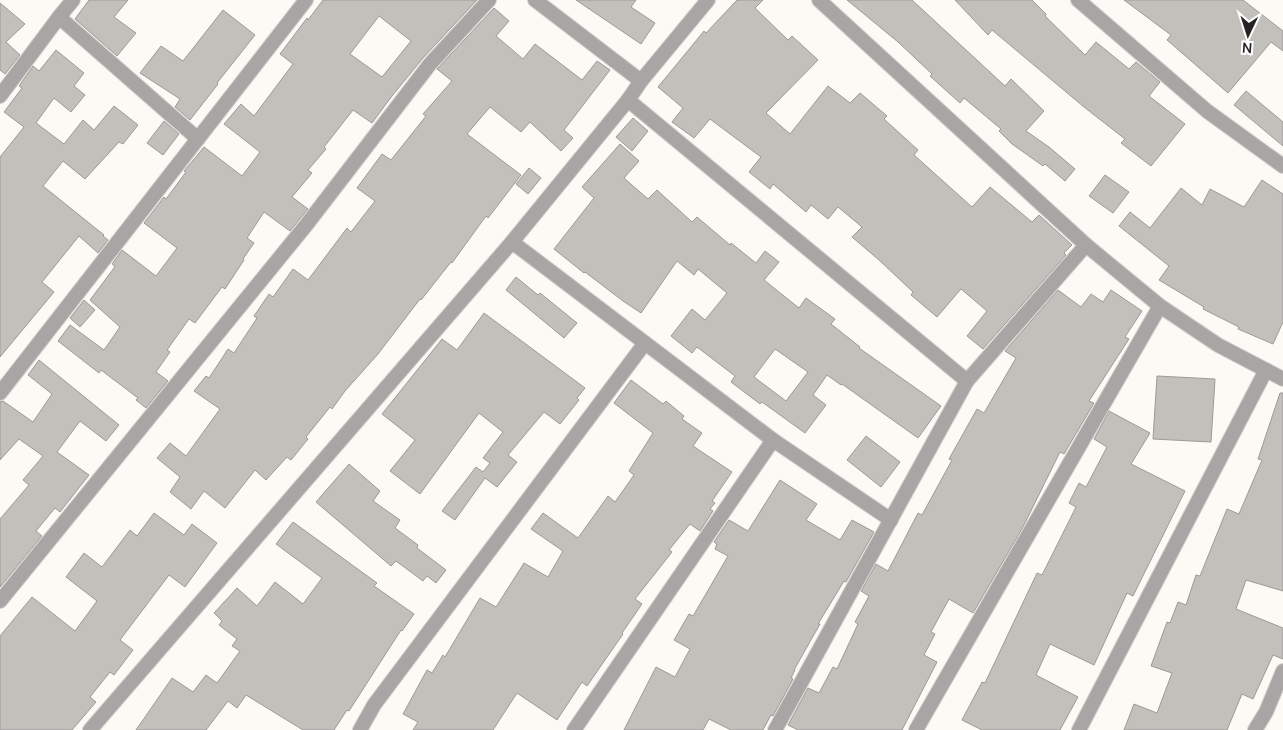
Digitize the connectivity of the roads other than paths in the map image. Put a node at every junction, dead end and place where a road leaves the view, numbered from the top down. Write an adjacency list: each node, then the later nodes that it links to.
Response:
1 (73, 0): 8 (street)
2 (306, 0): 12 (street)
3 (489, 0): 24 (street)
4 (535, 0): 9 (street)
5 (708, 0): 9 (street)
6 (819, 0): 15 (street)
7 (1078, 0): 13 (street)
8 (59, 18): 10 (street); 12 (street)
9 (641, 81): 11 (street)
10 (0, 96)
11 (628, 100): 14 (street); 20 (street)
12 (198, 139): 21 (street)
13 (1283, 166)
14 (512, 242): 17 (street); 26 (street)
15 (1086, 245): 16 (street); 20 (street)
16 (1160, 306): 18 (street); 30 (street)
17 (645, 343): 22 (street); 27 (street)
18 (1266, 370): 19 (street); 31 (street)
19 (1283, 380)
20 (967, 381): 23 (street)
21 (0, 393)
22 (773, 440): 23 (street); 28 (street)
23 (891, 520): 29 (street)
24 (0, 600)
25 (1283, 671): 32 (street)
26 (90, 730)
27 (360, 730)
28 (574, 730)
29 (774, 730)
30 (916, 730)
31 (1080, 730)
32 (1256, 730)

